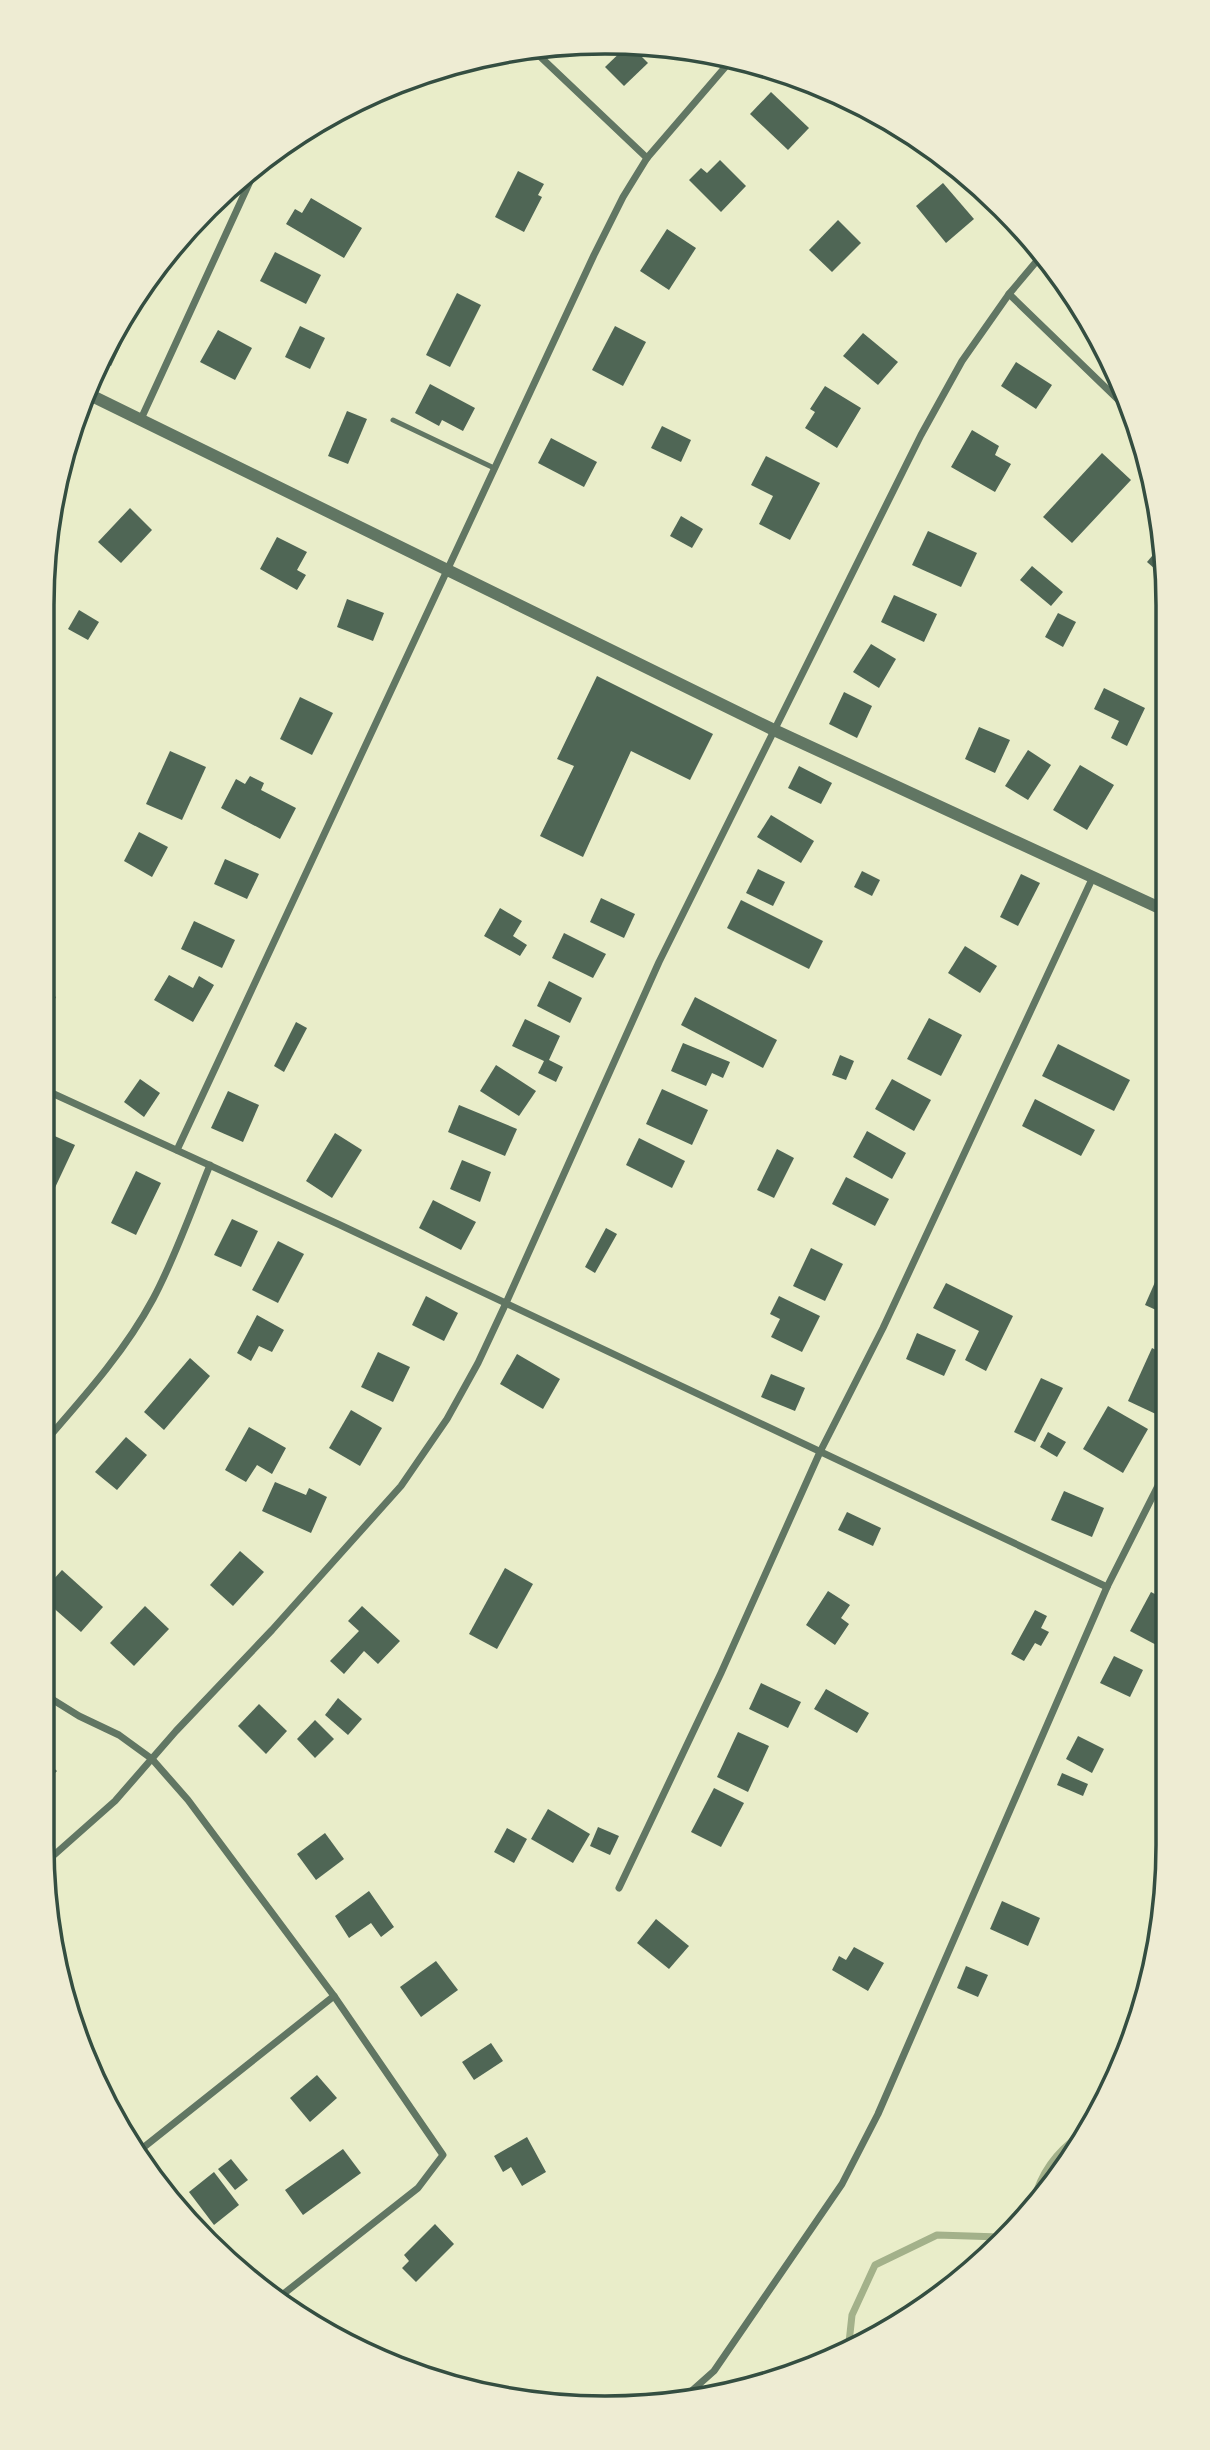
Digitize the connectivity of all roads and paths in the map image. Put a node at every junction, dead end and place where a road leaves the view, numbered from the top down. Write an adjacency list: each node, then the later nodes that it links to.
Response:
1 (542, 58): 3 (street)
2 (724, 68): 3 (street)
3 (646, 158): 11 (street)
4 (248, 186): 9 (street)
5 (1036, 262): 6 (street)
6 (1009, 294): 8 (street); 13 (street)
7 (95, 397): 9 (street)
8 (1115, 397)
9 (141, 419): 12 (street)
10 (393, 419): 11 (lane)
11 (494, 468): 12 (street)
12 (448, 570): 13 (street); 17 (street)
13 (774, 730): 14 (street); 19 (street)
14 (1093, 877): 15 (street); 21 (street)
15 (1156, 906)
16 (54, 1094): 17 (street)
17 (177, 1150): 18 (street)
18 (210, 1165): 19 (street); 20 (street)
19 (506, 1303): 21 (street); 25 (street)
20 (54, 1431)
21 (820, 1452): 23 (street); 27 (street)
22 (1156, 1490): 23 (street)
23 (1107, 1587): 31 (street)
24 (54, 1700): 25 (street)
25 (152, 1759): 26 (street); 28 (street)
26 (54, 1855)
27 (619, 1888)
28 (334, 1996): 29 (street); 30 (street)
29 (144, 2147)
30 (285, 2293)
31 (695, 2388)

